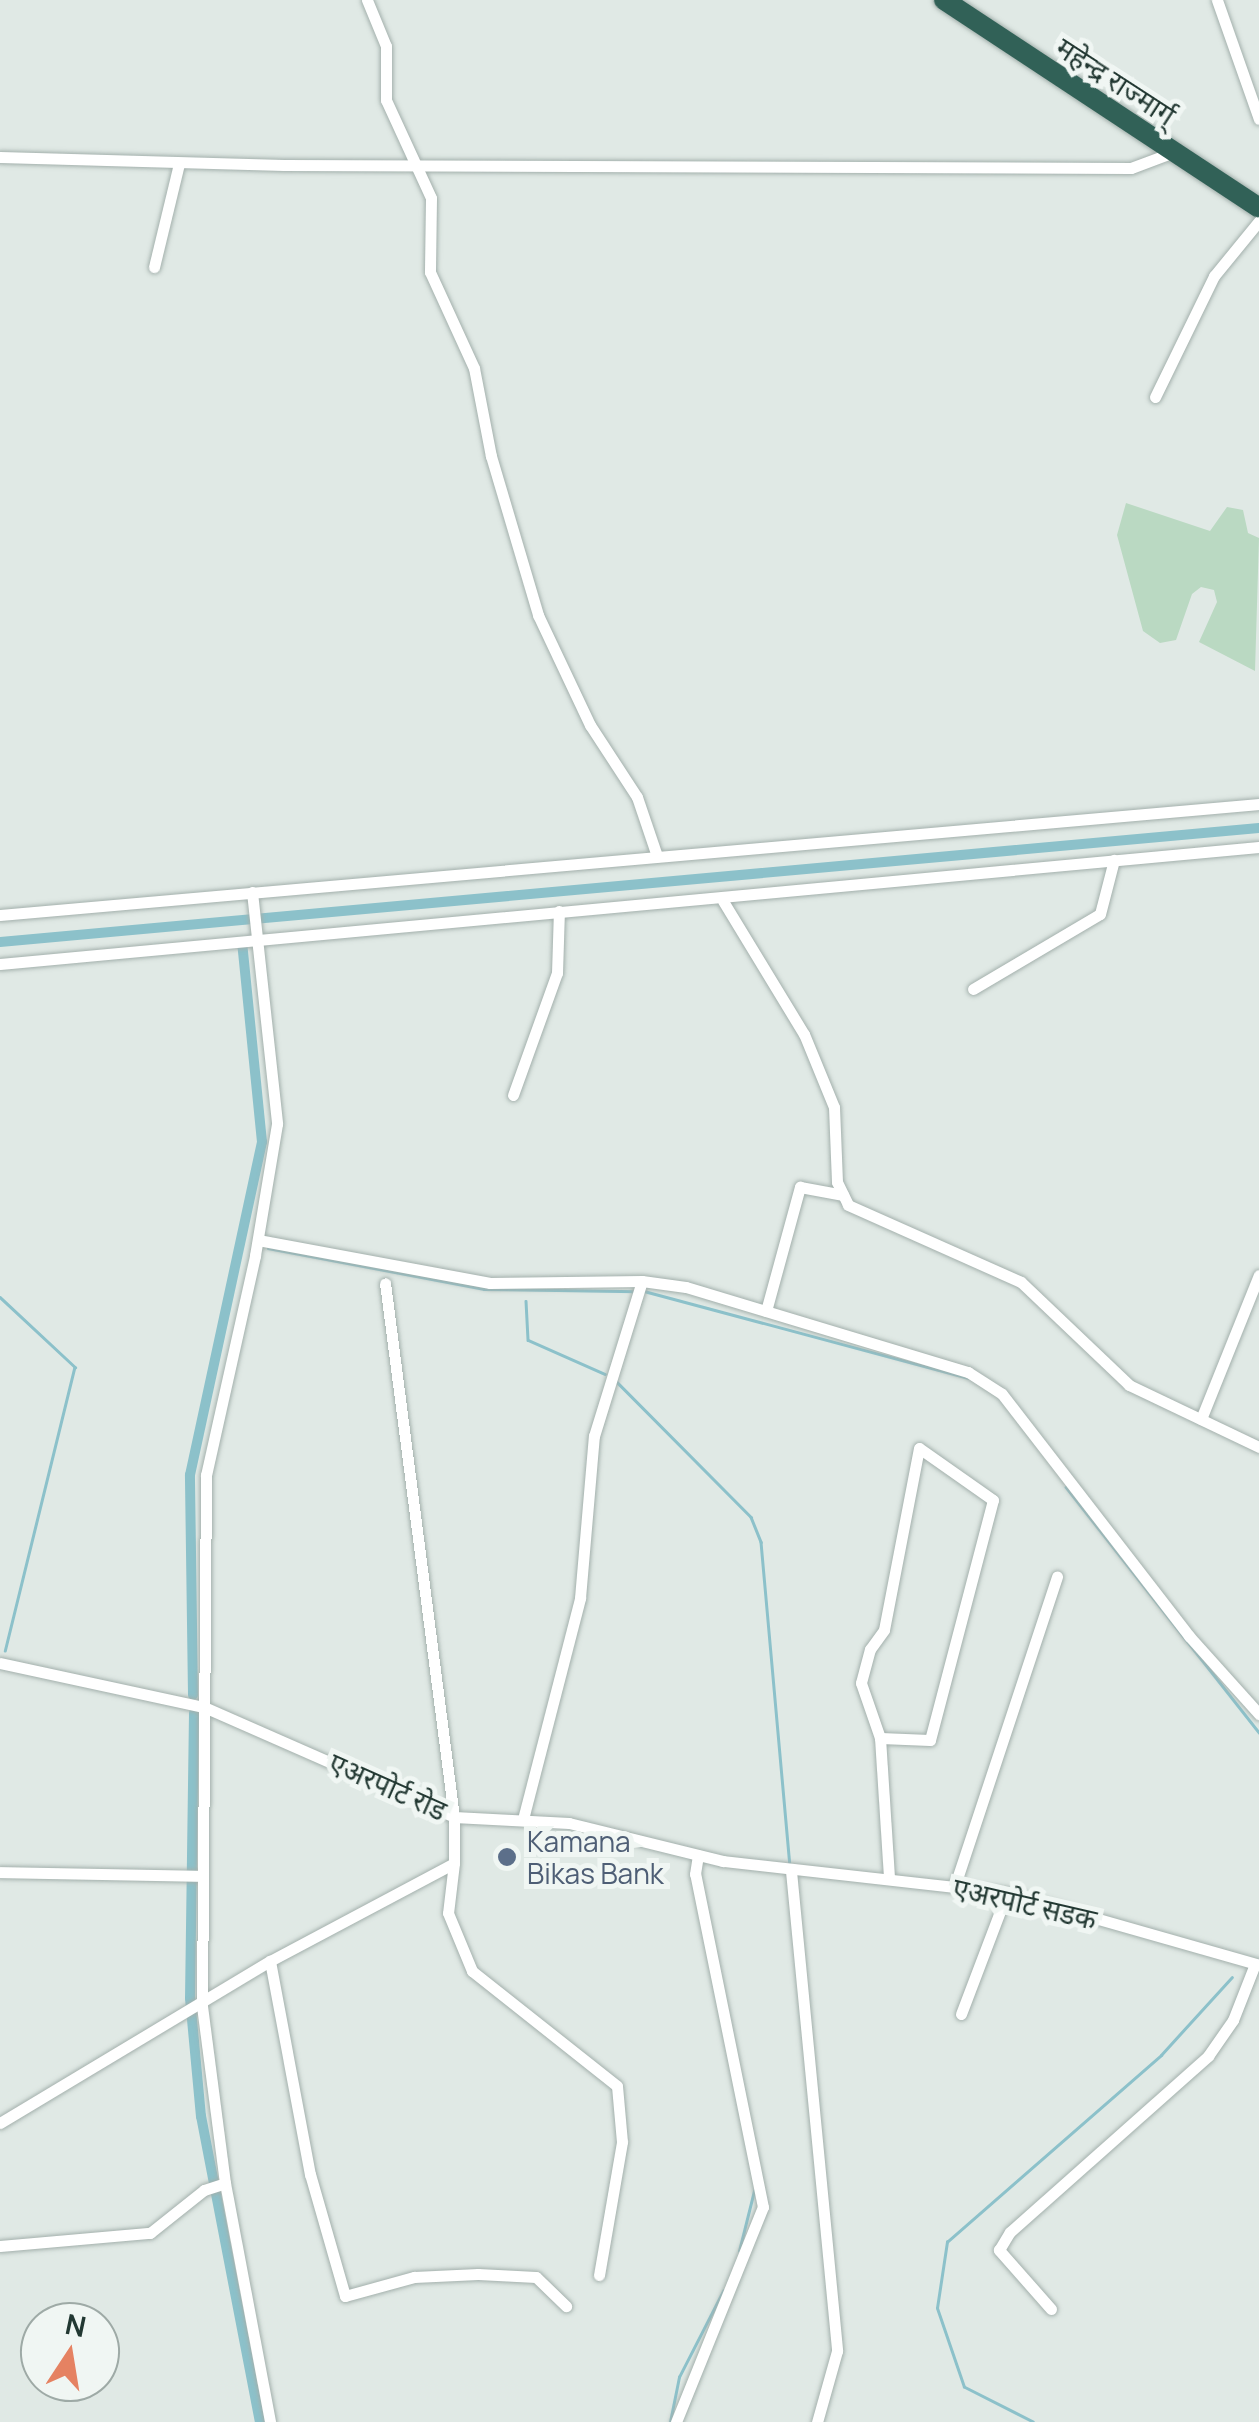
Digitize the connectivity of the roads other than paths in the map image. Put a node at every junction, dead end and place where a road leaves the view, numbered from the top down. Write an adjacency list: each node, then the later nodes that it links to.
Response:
1 (366, 0): 8 (street)
2 (944, 0): 5 (highway, महेन्द्र राज्मार्ग्)
3 (1216, 0): 4 (street)
4 (1259, 120)
5 (1174, 152): 8 (street); 9 (highway, महेन्द्र राज्मार्ग्)
6 (0, 156): 7 (street)
7 (179, 164): 8 (street); 11 (street)
8 (417, 166): 15 (street)
9 (1259, 208)
10 (1259, 222): 12 (street)
11 (154, 268)
12 (1155, 396)
13 (1259, 804): 15 (street)
14 (1259, 847): 16 (street)
15 (656, 853): 17 (street)
16 (1114, 860): 18 (street); 23 (street)
17 (252, 897): 20 (street); 21 (street)
18 (722, 901): 19 (street); 25 (street)
19 (559, 910): 21 (street); 24 (street)
20 (0, 916)
21 (256, 938): 22 (street); 26 (street)
22 (0, 964)
23 (974, 989)
24 (513, 1094)
25 (843, 1195): 30 (street); 31 (street)
26 (257, 1247): 28 (street); 35 (street)
27 (1259, 1275): 31 (street)
28 (642, 1281): 30 (street); 39 (street)
29 (385, 1283): 38 (street)
30 (766, 1311): 36 (street)
31 (1201, 1419): 32 (street)
32 (1259, 1446)
33 (1057, 1576): 46 (street)
34 (0, 1663): 35 (street, एअरपोर्ट रोड)
35 (204, 1706): 38 (street, एअरपोर्ट रोड); 44 (street)
36 (1259, 1714)
37 (880, 1738): 37 (street); 45 (street)
38 (454, 1817): 39 (street, एअरपोर्ट रोड); 41 (street)
39 (523, 1819): 40 (street, एअरपोर्ट रोड)
40 (698, 1855): 42 (street, एअरपोर्ट रोड); 59 (street)
41 (454, 1863): 48 (street); 55 (street)
42 (788, 1870): 45 (street, एअरपोर्ट सडक); 60 (street)
43 (0, 1872): 44 (street)
44 (196, 1876): 50 (street)
45 (889, 1878): 46 (street, एअरपोर्ट सडक)
46 (956, 1885): 47 (street, एअरपोर्ट सडक)
47 (1007, 1894): 49 (street, एअरपोर्ट सडक); 51 (street)
48 (270, 1961): 50 (street); 56 (street)
49 (1257, 1965): 57 (street)
50 (197, 2007): 52 (street); 53 (street)
51 (960, 2014)
52 (0, 2123)
53 (222, 2183): 54 (street); 58 (street)
54 (0, 2246)
55 (599, 2275)
56 (566, 2306)
57 (1051, 2309)
58 (270, 2422)
59 (676, 2422)
60 (817, 2422)

